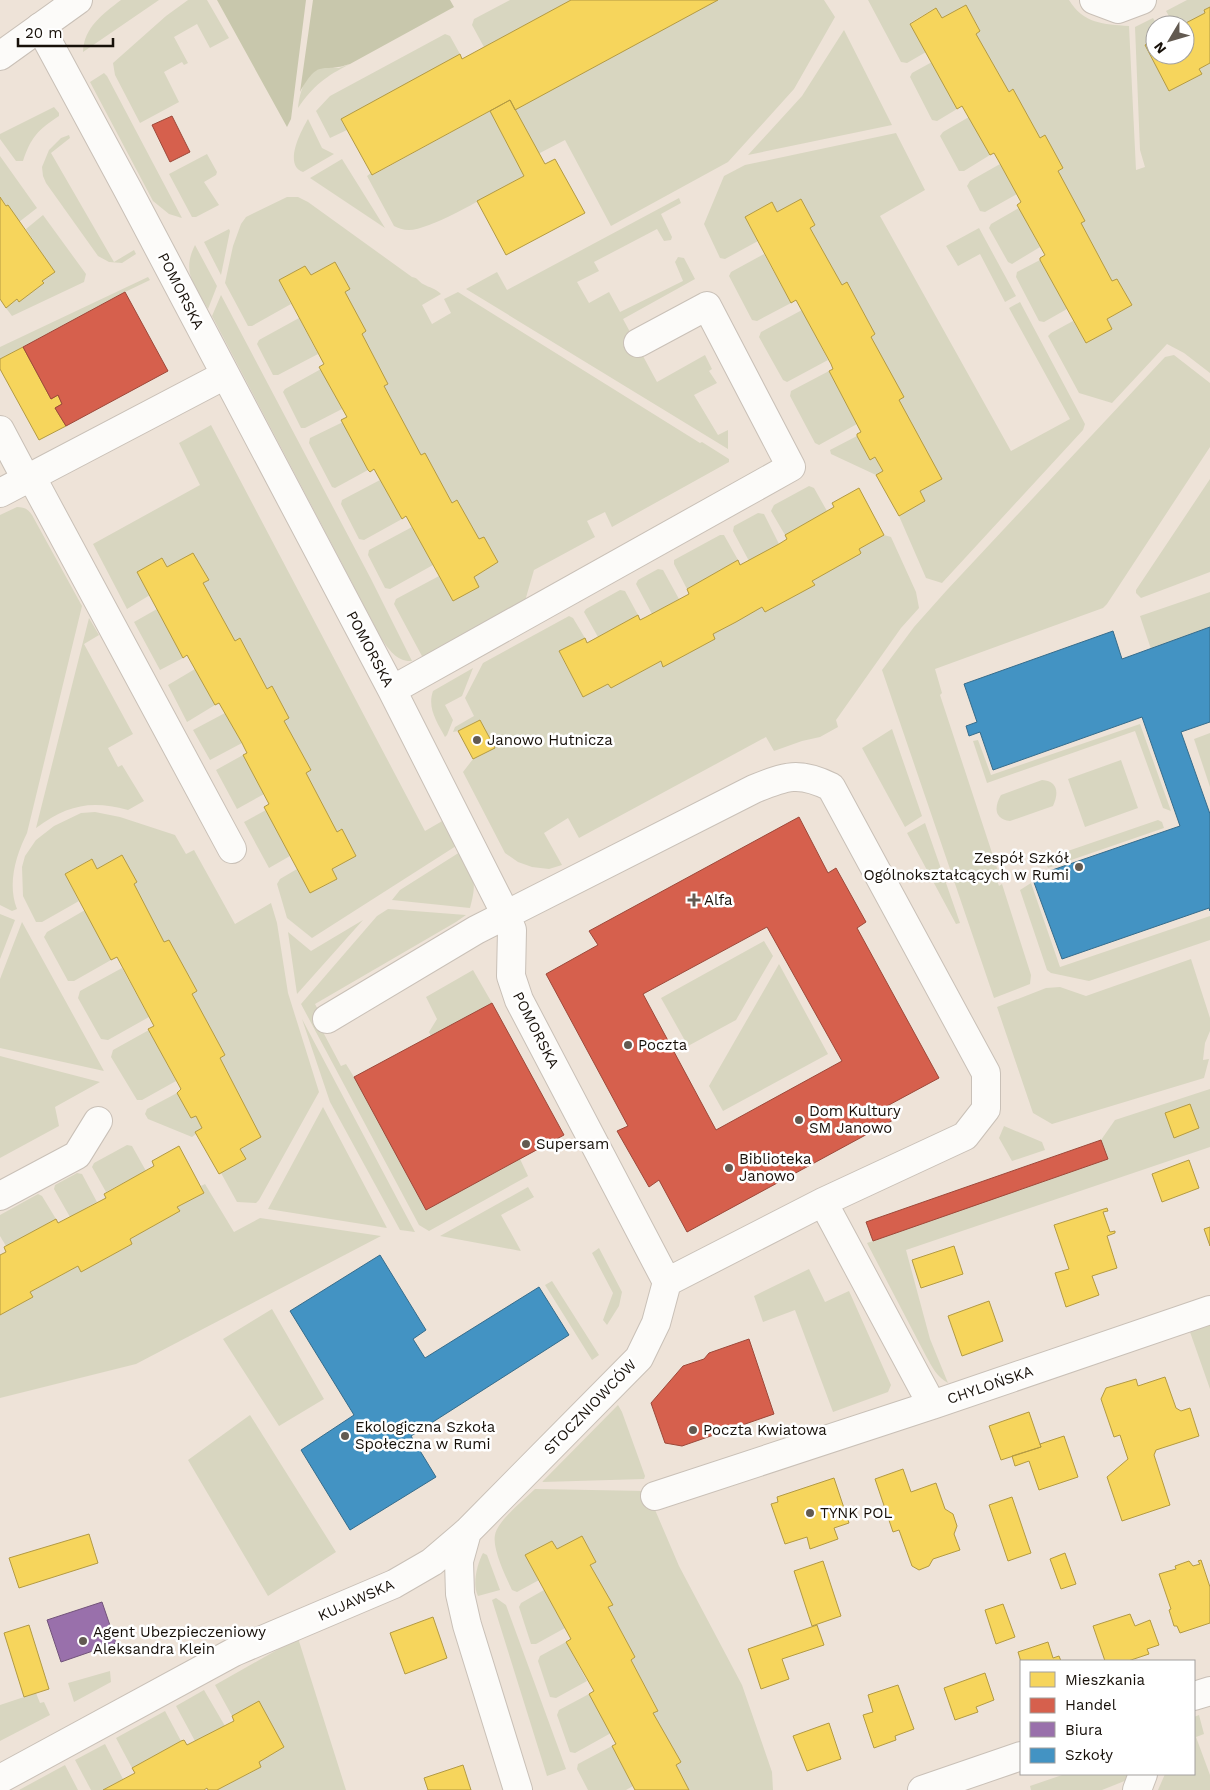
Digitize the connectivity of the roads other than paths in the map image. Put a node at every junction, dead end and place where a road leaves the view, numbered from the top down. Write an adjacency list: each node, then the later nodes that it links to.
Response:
1 (78, 0): 4 (street)
2 (1094, 0): 3 (street)
3 (1142, 0)
4 (40, 27): 5 (street); 7 (street, POMORSKA)
5 (0, 56)
6 (638, 343): 11 (street)
7 (225, 375): 9 (street); 11 (street, POMORSKA)
8 (0, 430): 9 (street)
9 (29, 478): 10 (street); 12 (street)
10 (0, 493)
11 (392, 690): 13 (street, POMORSKA)
12 (232, 849)
13 (506, 915): 14 (street); 17 (street); 18 (street, POMORSKA)
14 (327, 1018)
15 (98, 1121): 16 (street)
16 (0, 1196)
17 (822, 1202): 18 (street); 20 (street, CHYLOŃSKA)
18 (667, 1282): 22 (street, STOCZNIOWCÓW)
19 (1210, 1310): 20 (street, CHYLOŃSKA)
20 (932, 1405): 21 (street)
21 (655, 1496)
22 (468, 1532): 27 (street, KUJAWSKA); 28 (street)
23 (1210, 1691): 24 (street)
24 (1195, 1696)
25 (1020, 1756): 29 (street)
26 (1143, 1775): 30 (street)
27 (0, 1779)
28 (518, 1790)
29 (922, 1790)
30 (1137, 1790)

